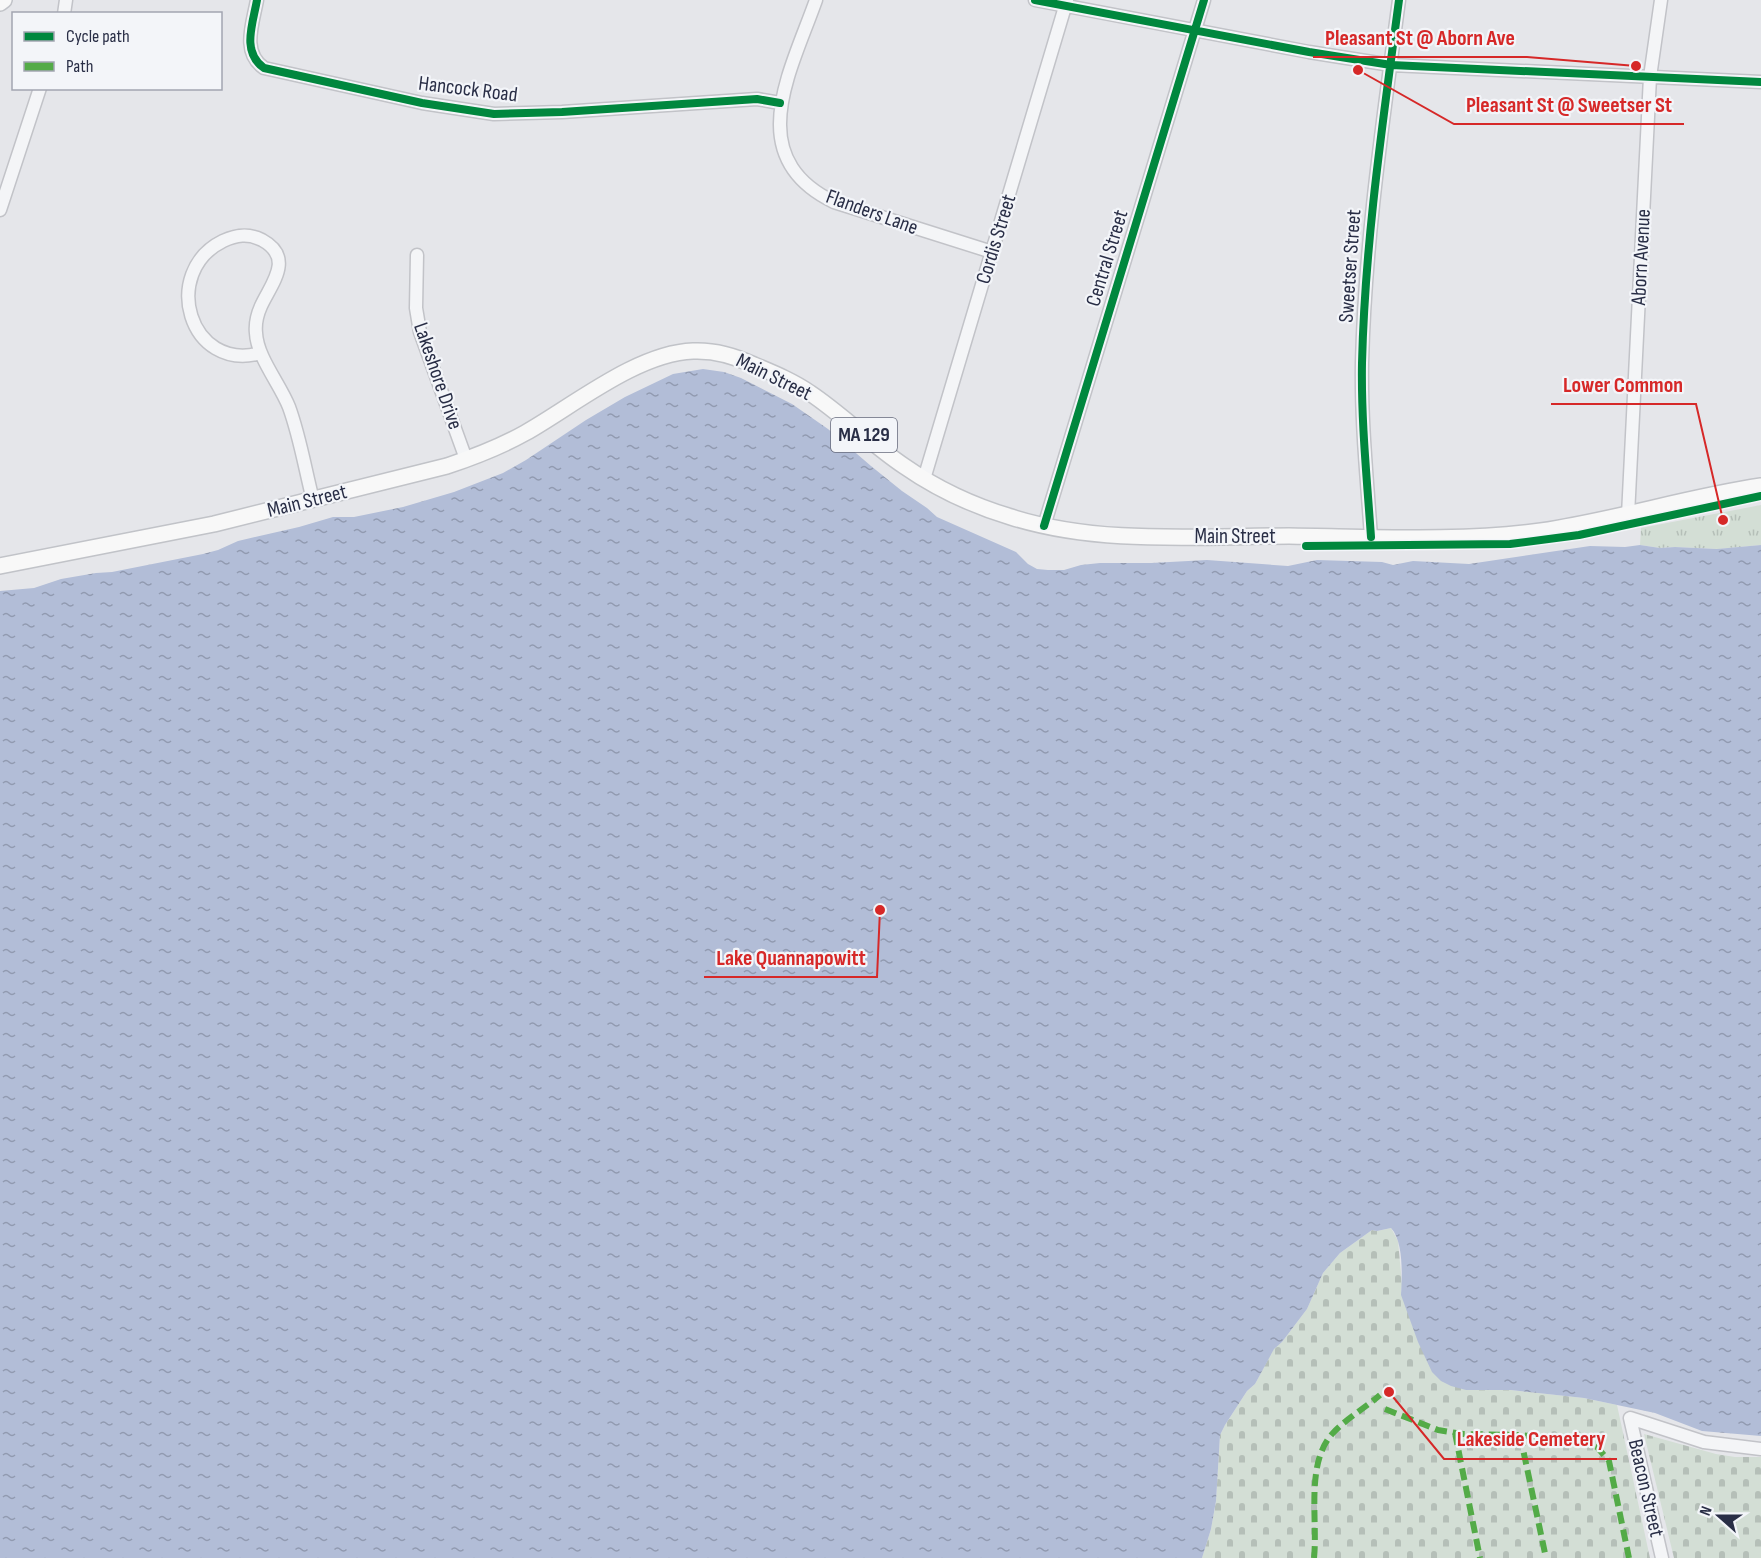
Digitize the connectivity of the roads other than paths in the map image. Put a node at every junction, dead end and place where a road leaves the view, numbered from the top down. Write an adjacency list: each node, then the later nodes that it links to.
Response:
1 (4, 0): 8 (main road)
2 (257, 0): 15 (street, Hancock Road)
3 (816, 0): 15 (street, Flanders Lane)
4 (1035, 0): 9 (street)
5 (1204, 0): 10 (street, Central Street)
6 (1399, 0): 11 (street, Sweetser Street)
7 (1661, 0): 12 (street, Aborn Avenue)
8 (0, 3)
9 (1067, 3): 10 (street); 17 (street, Cordis Street)
10 (1195, 31): 11 (street); 25 (street, Central Street)
11 (1391, 65): 12 (street); 26 (street, Sweetser Street)
12 (1650, 77): 13 (street); 24 (street, Aborn Avenue)
13 (1761, 82)
14 (39, 90): 16 (street)
15 (780, 103): 17 (street, Flanders Lane)
16 (0, 210)
17 (992, 252): 21 (street, Cordis Street)
18 (417, 255): 20 (street, Lakeshore Drive)
19 (261, 353): 19 (street); 23 (street)
20 (466, 459): 21 (main road, Main Street / MA 129); 23 (main road, Main Street / MA 129)
21 (924, 479): 25 (main road, Main Street / MA 129)
22 (1761, 486): 24 (main road, Main Street / MA 129)
23 (313, 500): 27 (main road, Main Street / MA 129)
24 (1629, 514): 26 (main road, Main Street / MA 129)
25 (1044, 526): 26 (main road, Main Street / MA 129)
26 (1371, 537)
27 (0, 566)
28 (1761, 1449): 29 (street, Beacon Street)
29 (1662, 1558)

